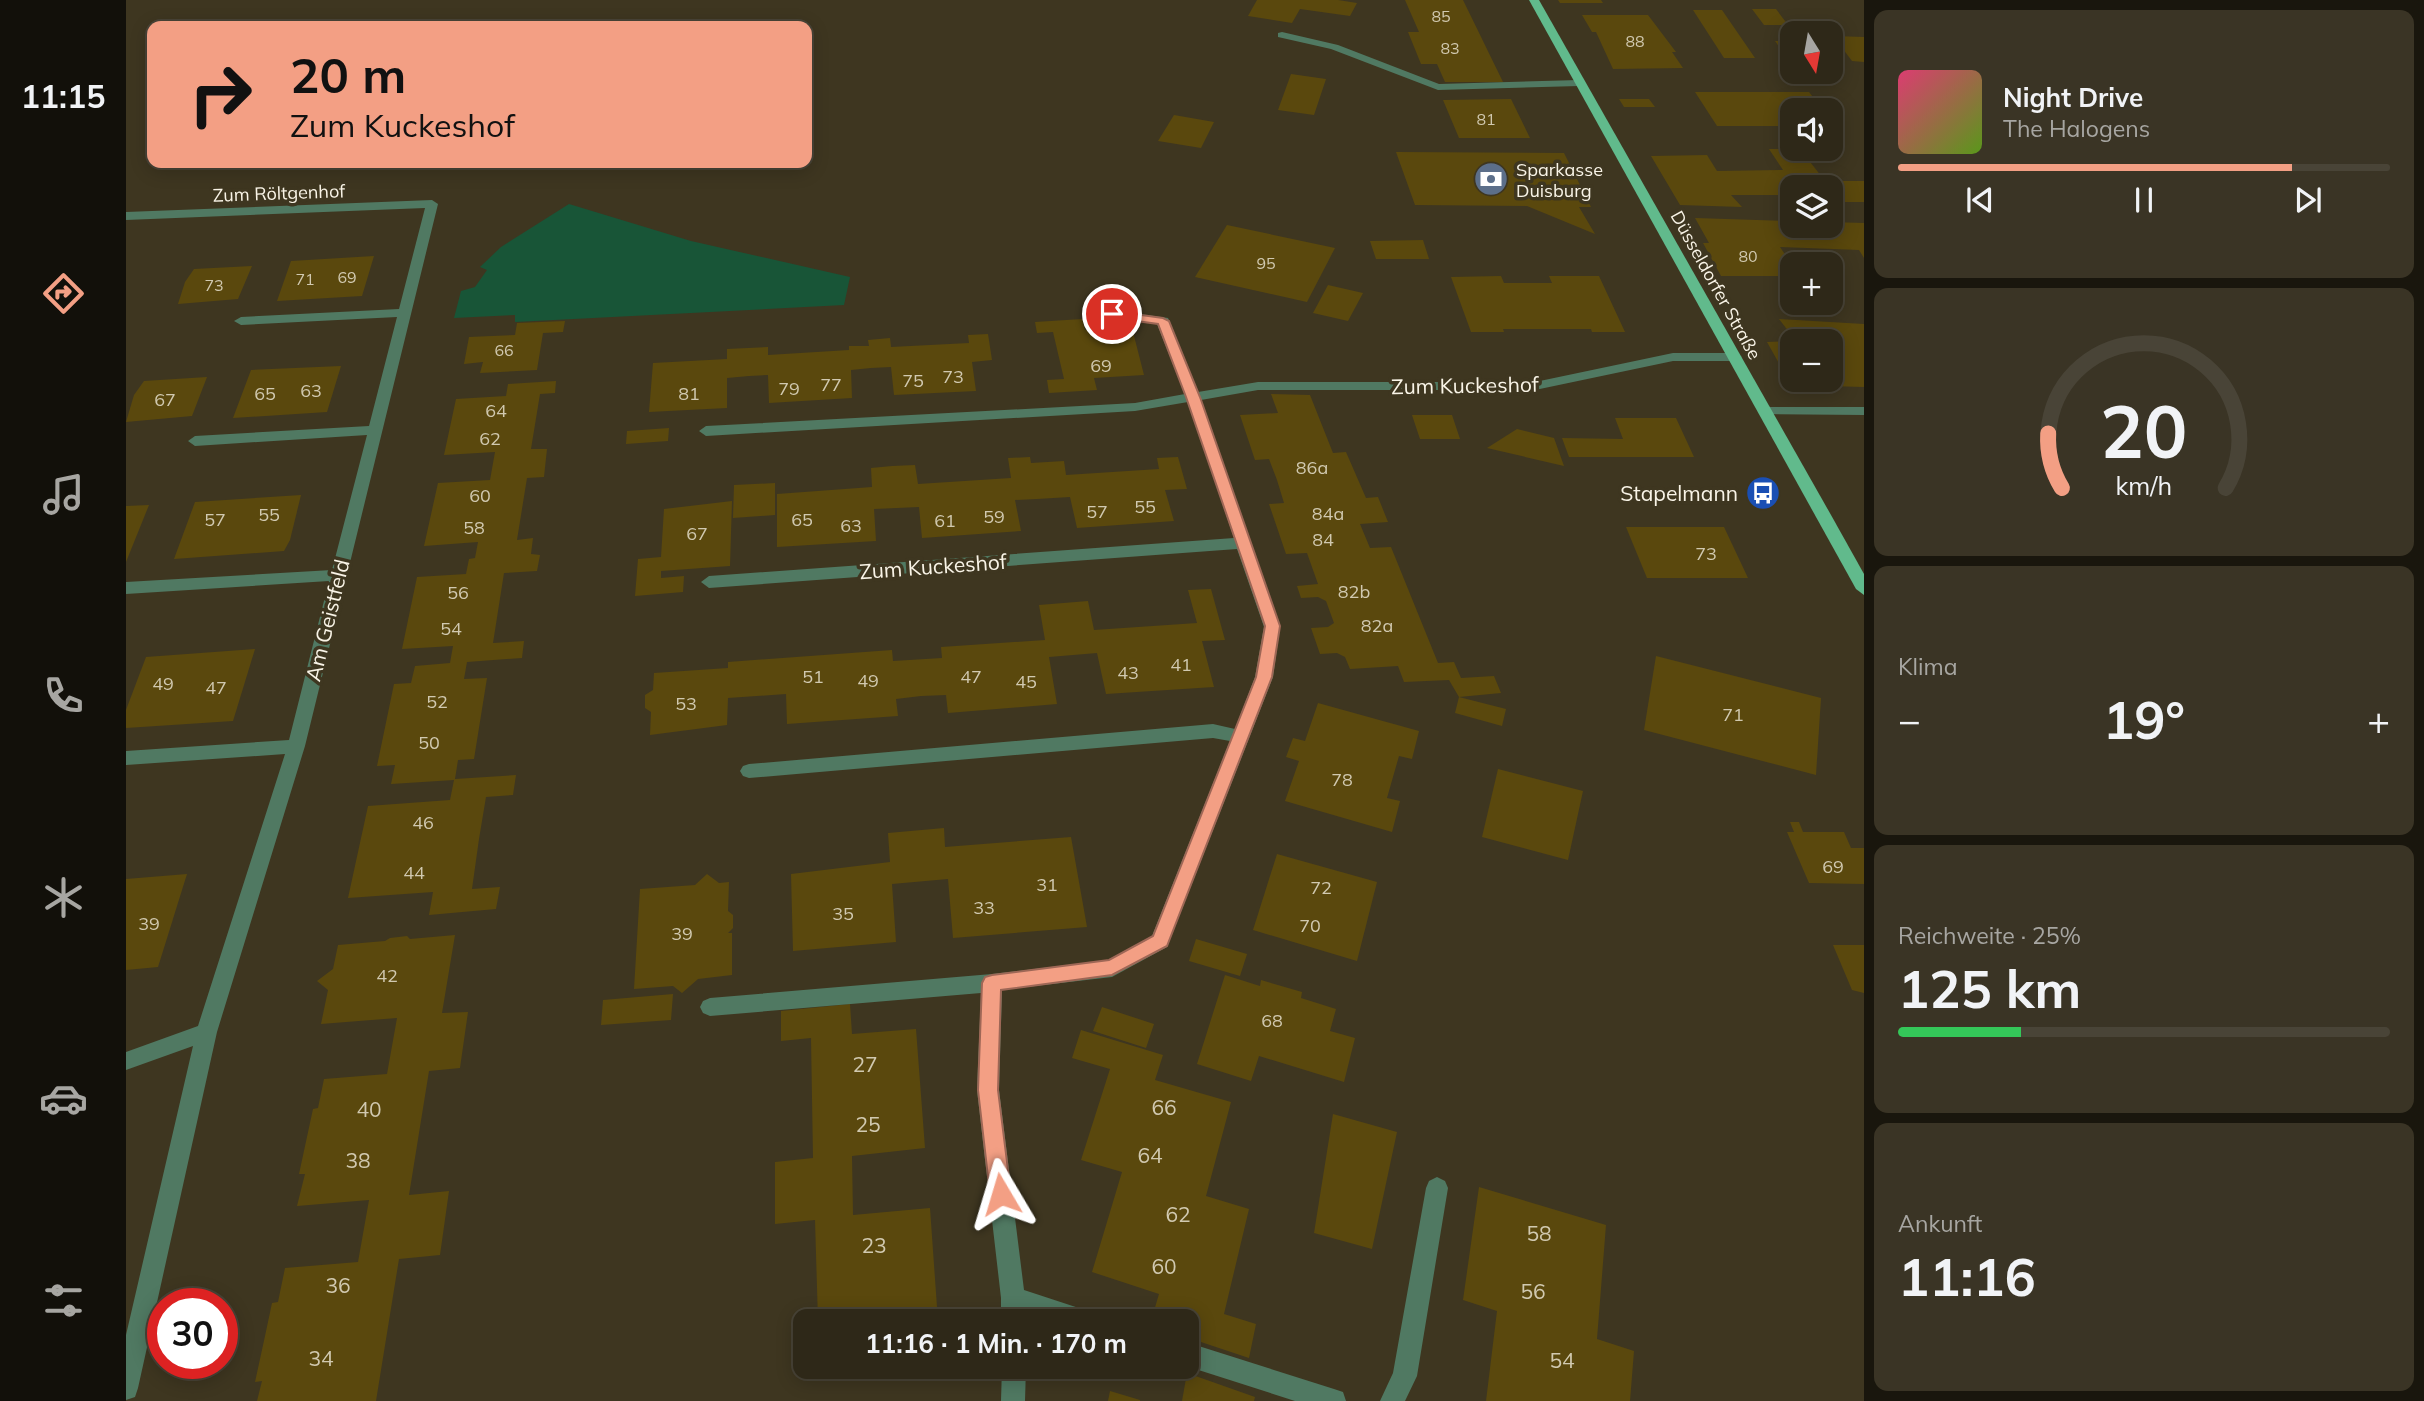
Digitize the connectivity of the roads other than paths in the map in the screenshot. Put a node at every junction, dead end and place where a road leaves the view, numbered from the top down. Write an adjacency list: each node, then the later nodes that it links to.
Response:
1 (1534, 0): 3 (main road, Düsseldorfer Straße)
2 (1282, 35): 3 (street)
3 (1579, 83): 9 (main road, Düsseldorfer Straße)
4 (432, 204): 5 (street, Zum Röltgenhof); 6 (street, Am Geistfeld)
5 (126, 216)
6 (405, 313): 8 (street); 13 (street, Am Geistfeld)
7 (1112, 314): 10 (street)
8 (241, 321)
9 (1734, 357): 10 (street, Zum Kuckeshof); 11 (main road, Düsseldorfer Straße)
10 (1193, 397): 14 (street, Zum Kuckeshof); 16 (street)
11 (1766, 411): 12 (street); 20 (main road, Düsseldorfer Straße)
12 (1864, 411)
13 (375, 430): 15 (street); 17 (street, Am Geistfeld)
14 (705, 430)
15 (195, 441)
16 (1241, 543): 18 (street, Zum Kuckeshof); 21 (street)
17 (338, 575): 19 (street); 22 (street, Am Geistfeld)
18 (709, 583)
19 (126, 588)
20 (1864, 589)
21 (1241, 737): 24 (street); 25 (street)
22 (296, 746): 23 (street); 27 (street, Am Geistfeld)
23 (126, 758)
24 (749, 771)
25 (992, 983): 26 (street); 30 (street)
26 (709, 1007)
27 (207, 1032): 28 (street); 33 (street, Am Geistfeld)
28 (126, 1061)
29 (1437, 1188): 36 (street)
30 (1013, 1309)
31 (1199, 1358): 35 (street)
32 (1014, 1379): 34 (street)
33 (126, 1388)
34 (1013, 1401)
35 (1334, 1401)
36 (1392, 1401)

